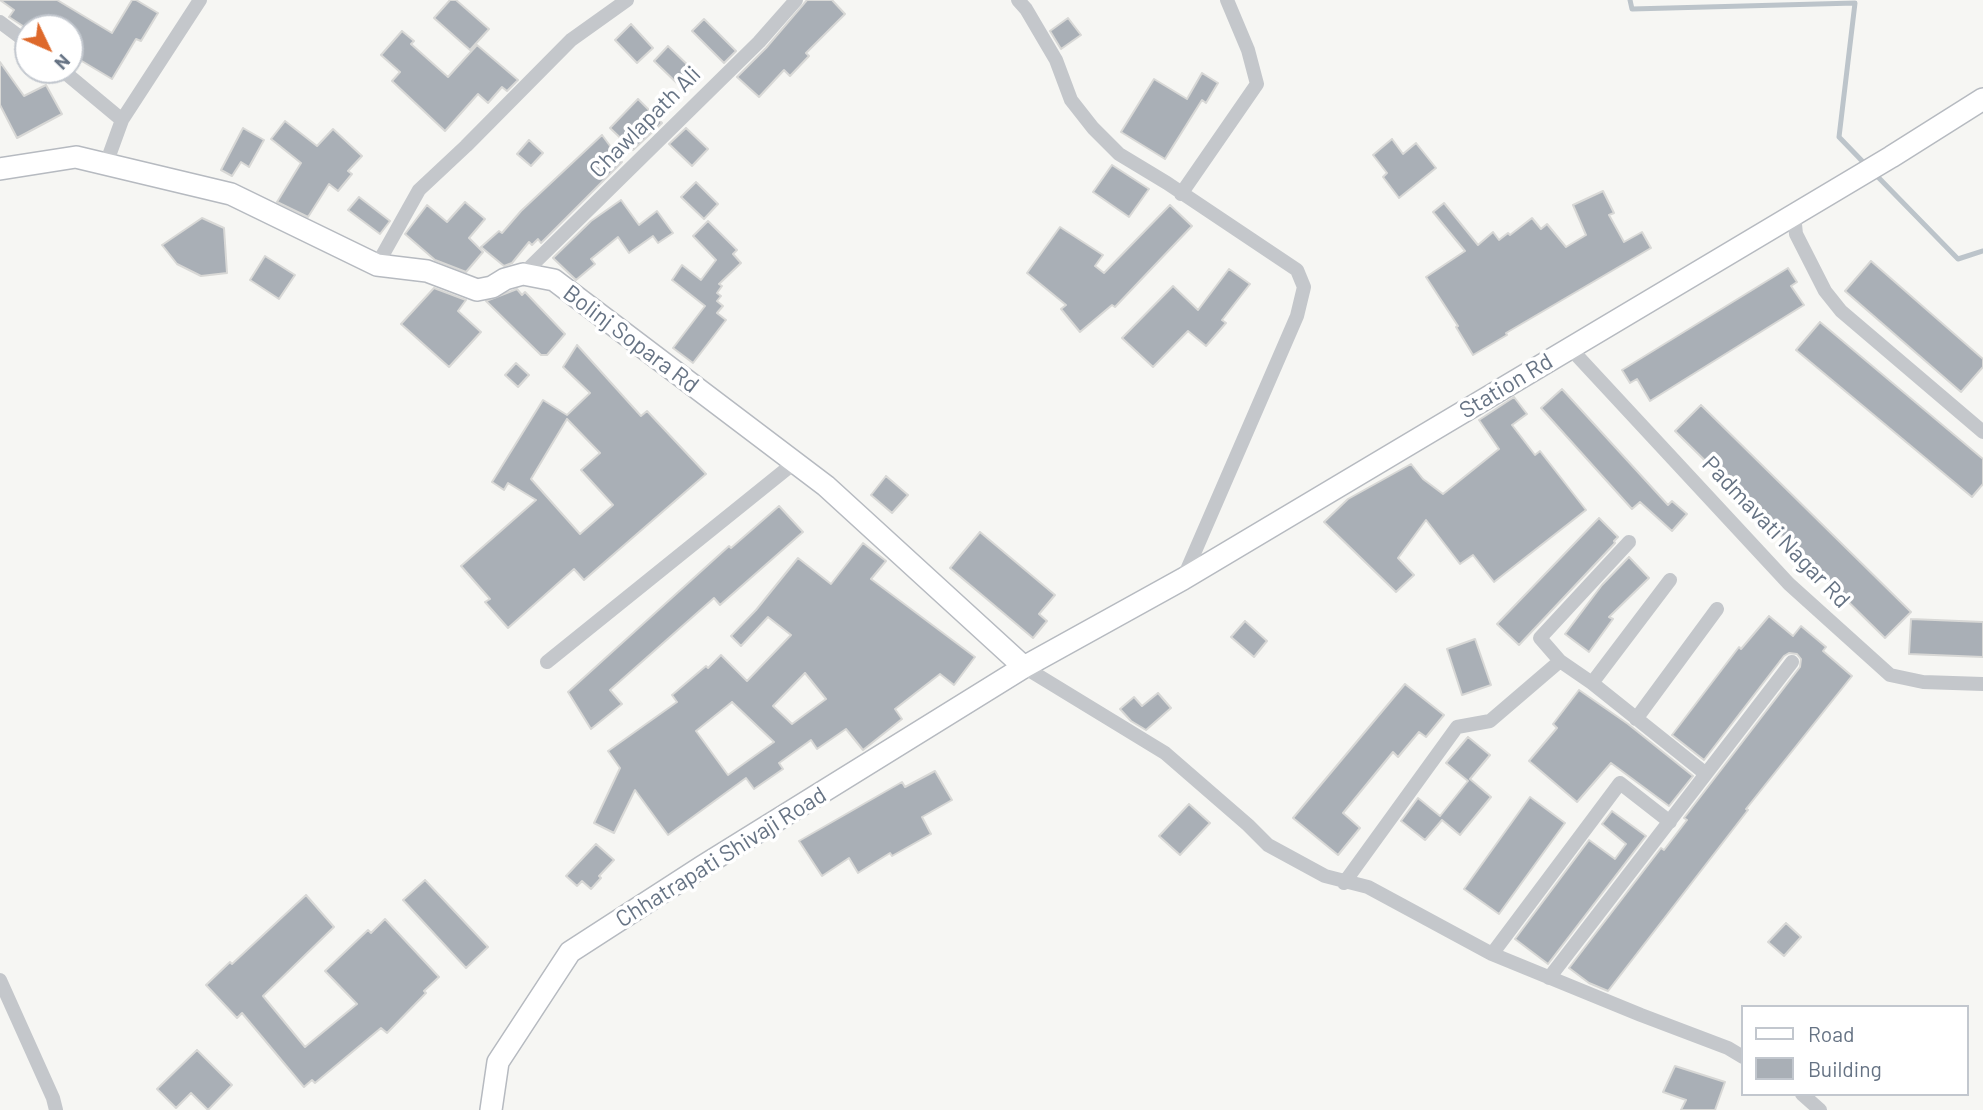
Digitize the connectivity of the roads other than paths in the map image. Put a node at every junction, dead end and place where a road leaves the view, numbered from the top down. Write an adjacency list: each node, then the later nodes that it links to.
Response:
1 (200, 0): 8 (street)
2 (628, 0): 13 (street)
3 (796, 0): 14 (street, Chawlapath Ali)
4 (1018, 0): 11 (street)
5 (1227, 0): 11 (street)
6 (79, 84): 8 (street)
7 (1983, 99): 12 (main road, Station Rd)
8 (122, 120): 9 (street)
9 (106, 164): 10 (main road); 13 (main road)
10 (0, 169)
11 (1181, 194): 19 (street)
12 (1794, 215): 15 (main road, Station Rd); 16 (street)
13 (377, 265): 14 (main road)
14 (523, 274): 17 (main road, Bolinj Sopara Rd)
15 (1570, 348): 19 (main road, Station Rd); 27 (street, Padmavati Nagar Rd)
16 (1983, 432)
17 (794, 463): 23 (street); 25 (main road, Bolinj Sopara Rd)
18 (1629, 542): 22 (street)
19 (1182, 579): 25 (main road, Station Rd)
20 (1670, 580): 26 (street)
21 (1717, 609): 28 (street)
22 (1560, 661): 26 (street); 31 (street)
23 (547, 662)
24 (1792, 662): 29 (street)
25 (1024, 667): 31 (street); 38 (main road, Chhatrapati Shivaji Road)
26 (1592, 683): 28 (street)
27 (1983, 684)
28 (1636, 719): 29 (street)
29 (1706, 775): 30 (street)
30 (1670, 822): 32 (street); 33 (street)
31 (1344, 883): 32 (street)
32 (1492, 954): 33 (street)
33 (1549, 978): 35 (street)
34 (0, 980): 37 (street)
35 (1742, 1056)
36 (1804, 1096): 39 (street)
37 (56, 1110)
38 (491, 1110)
39 (1820, 1110)

